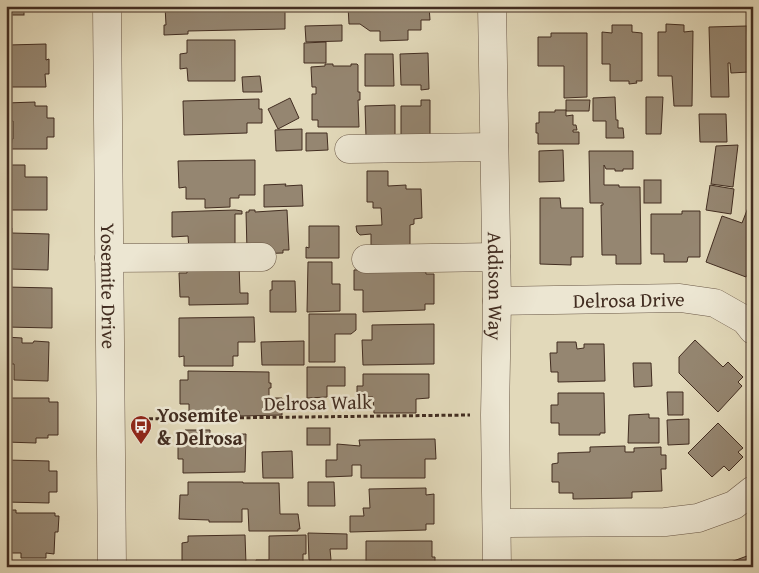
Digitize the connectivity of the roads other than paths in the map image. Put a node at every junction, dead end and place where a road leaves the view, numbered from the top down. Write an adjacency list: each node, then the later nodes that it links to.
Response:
1 (107, 6): 7 (street, Yosemite Drive)
2 (492, 6): 3 (street, Addison Way)
3 (494, 147): 4 (street); 6 (street, Addison Way)
4 (349, 149)
5 (262, 257): 7 (street)
6 (496, 257): 8 (street); 9 (street, Addison Way)
7 (109, 258): 13 (street, Yosemite Drive)
8 (366, 259)
9 (497, 301): 10 (street, Delrosa Drive); 12 (street, Addison Way)
10 (753, 330)
11 (753, 490): 12 (street)
12 (497, 523): 14 (street, Addison Way)
13 (112, 567)
14 (497, 567)

